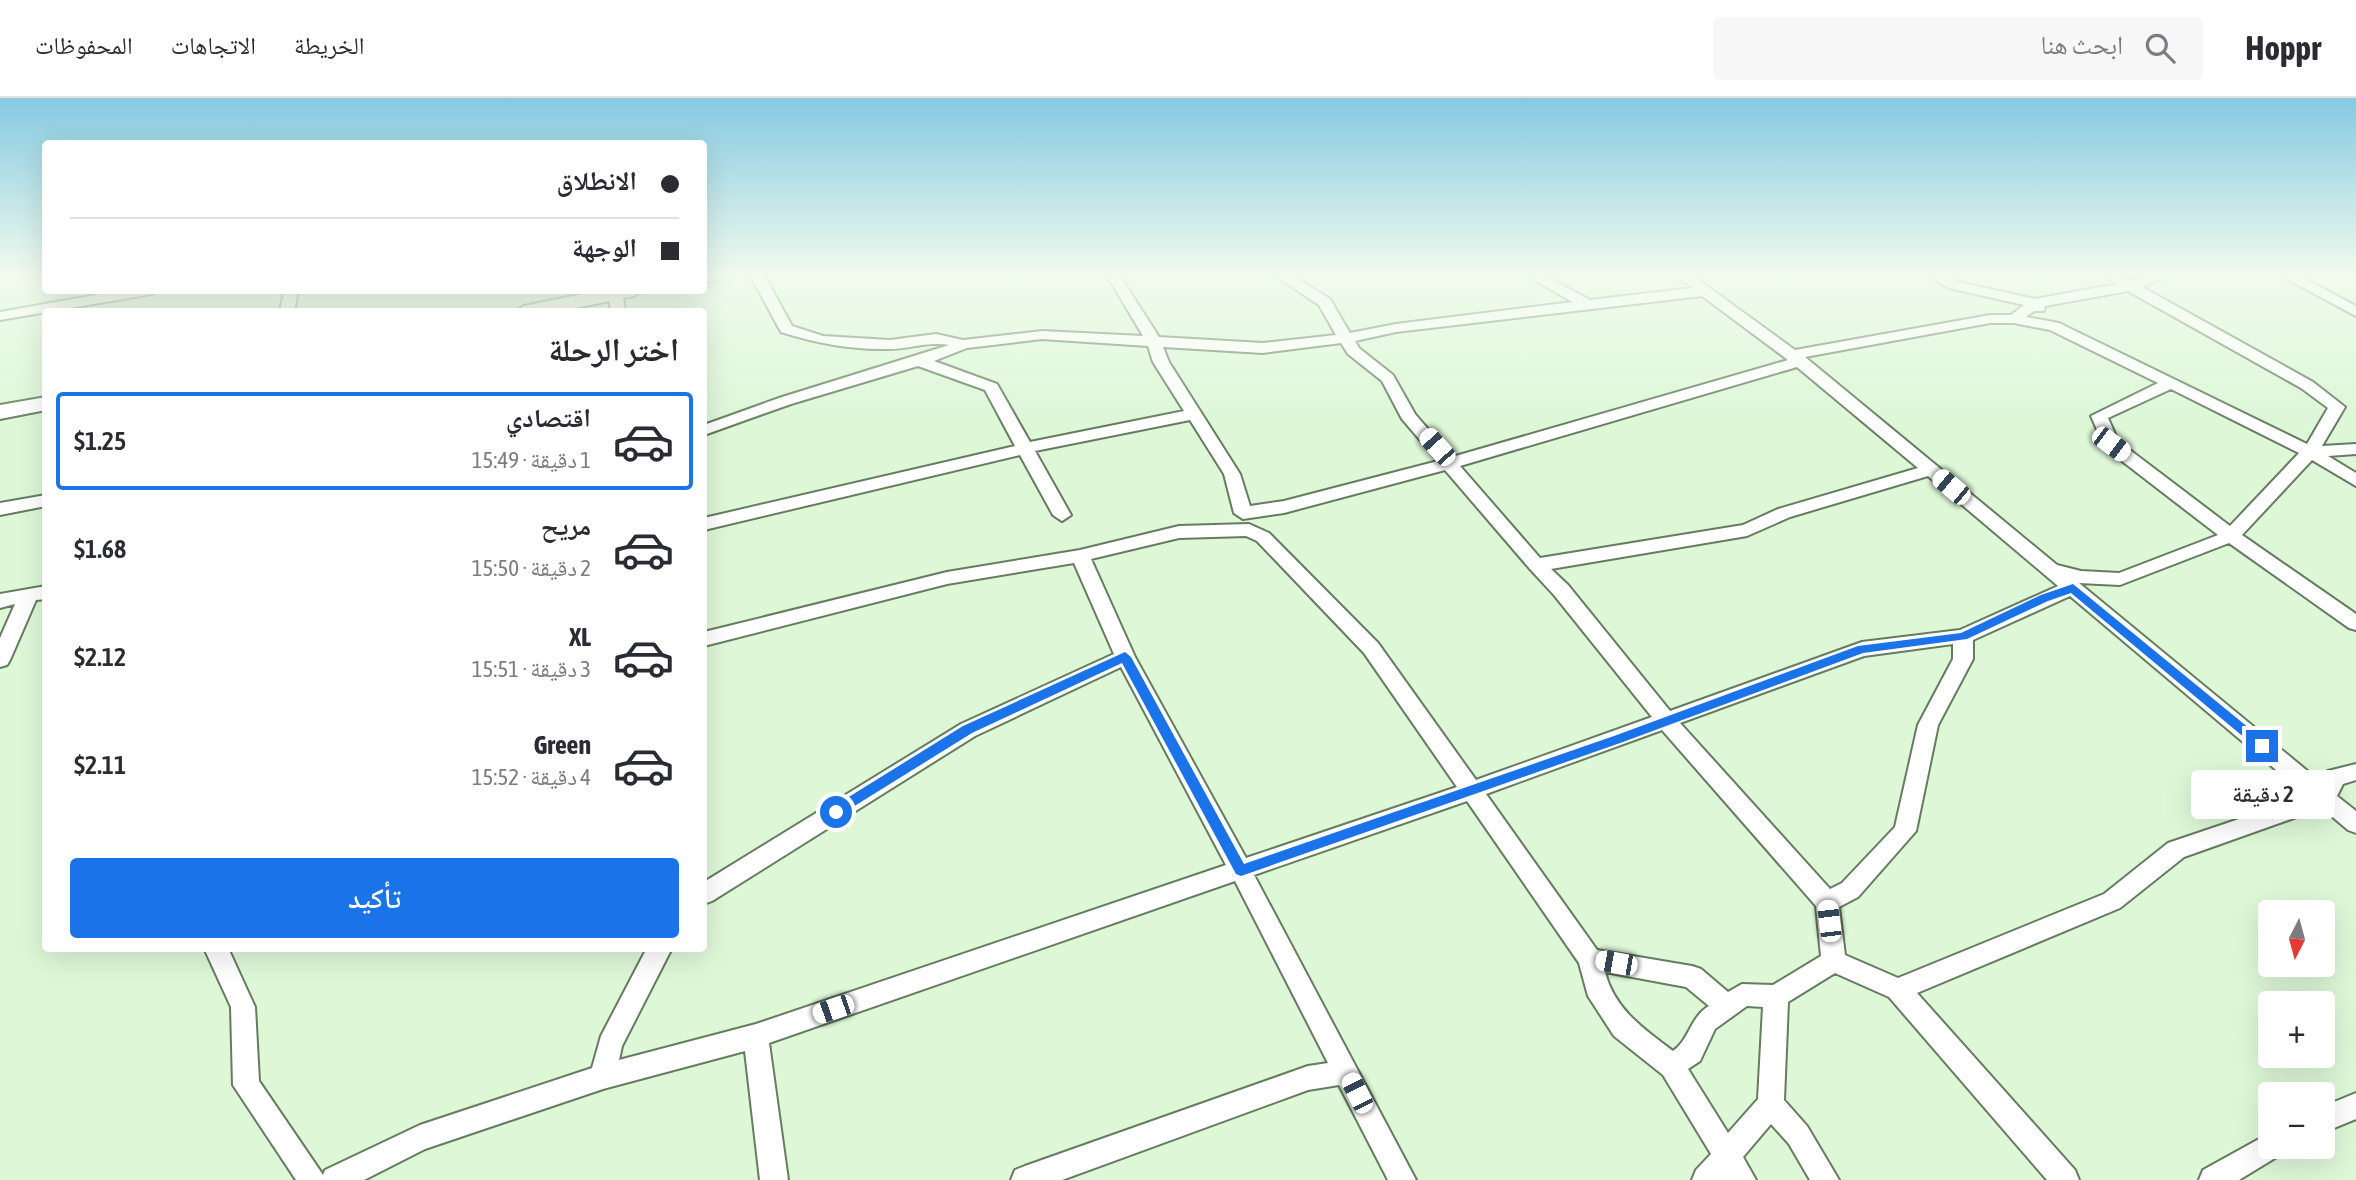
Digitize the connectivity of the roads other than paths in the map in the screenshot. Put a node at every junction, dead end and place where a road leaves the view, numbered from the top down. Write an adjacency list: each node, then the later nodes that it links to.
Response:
1 (783, 323): 14 (street)
2 (1143, 323): 12 (street)
3 (1338, 323): 11 (street)
4 (1440, 323): 11 (street)
5 (1749, 323): 15 (street)
6 (1968, 323): 15 (street)
7 (2040, 323): 10 (street)
8 (2052, 323): 10 (street)
9 (2197, 323): 24 (street)
10 (2054, 326): 17 (street)
11 (1346, 338): 12 (street); 25 (street)
12 (1154, 342): 13 (street); 20 (street)
13 (963, 344): 14 (street); 16 (street)
14 (890, 345): 16 (street)
15 (1796, 358): 25 (street); 26 (street)
16 (919, 362): 21 (street); 22 (street)
17 (2170, 384): 24 (street); 32 (street)
18 (42, 404): 19 (main road)
19 (0, 412)
20 (1195, 414): 22 (street); 25 (street)
21 (707, 429)
22 (1027, 448): 30 (street); 31 (street)
23 (2356, 449): 24 (street)
24 (2310, 452): 27 (street); 32 (street)
25 (1451, 463): 34 (street)
26 (1931, 470): 34 (street); 35 (street)
27 (2356, 481)
28 (42, 501): 29 (street)
29 (0, 509)
30 (1062, 514)
31 (707, 523)
32 (2231, 536): 35 (street); 39 (street)
33 (1080, 556): 41 (street); 42 (street); 46 (street)
34 (1535, 565): 44 (street)
35 (2052, 570): 36 (street)
36 (2073, 588): 40 (street); 47 (street)
37 (37, 594): 38 (street); 43 (street)
38 (0, 601)
39 (2356, 623)
40 (1963, 636): 44 (street); 51 (street)
41 (707, 638)
42 (1125, 657): 49 (street); 50 (street)
43 (0, 660)
44 (1667, 722): 46 (street); 51 (street)
45 (2356, 772): 47 (street)
46 (1473, 790): 49 (street); 54 (street)
47 (2325, 798): 48 (street); 56 (street)
48 (2356, 824)
49 (1241, 870): 59 (street); 61 (street)
50 (707, 892)
51 (1827, 902): 55 (street)
52 (218, 952): 68 (street)
53 (658, 952): 62 (street)
54 (1590, 959): 58 (street); 60 (street)
55 (1834, 961): 56 (street); 57 (street)
56 (1898, 989): 76 (street)
57 (1776, 996): 58 (street); 63 (street)
58 (1729, 1007): 60 (street)
59 (756, 1035): 62 (street); 70 (street)
60 (1672, 1066): 66 (street)
61 (1346, 1072): 71 (street); 72 (street)
62 (603, 1077): 69 (street)
63 (1772, 1104): 66 (street); 75 (street)
64 (2356, 1106): 65 (street)
65 (2335, 1115)
66 (1726, 1154): 73 (street); 74 (street)
67 (2258, 1154): 77 (street)
68 (312, 1180)
69 (335, 1180)
70 (774, 1180)
71 (1025, 1180)
72 (1402, 1180)
73 (1706, 1180)
74 (1742, 1180)
75 (1825, 1180)
76 (2065, 1180)
77 (2213, 1180)

